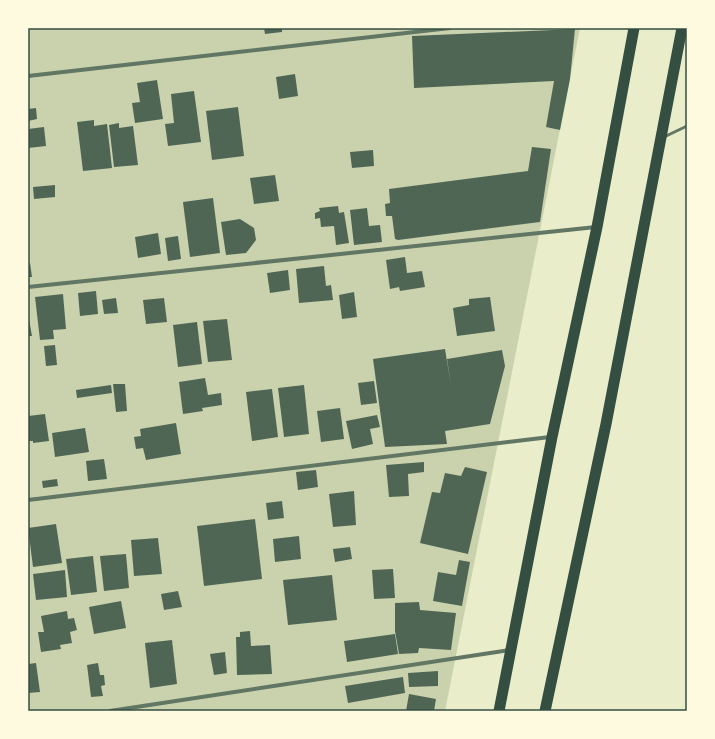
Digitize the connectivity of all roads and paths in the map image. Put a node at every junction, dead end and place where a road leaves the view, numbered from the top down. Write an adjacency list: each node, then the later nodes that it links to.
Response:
1 (450, 28): 4 (street)
2 (634, 28): 7 (highway)
3 (682, 28): 6 (highway)
4 (28, 76)
5 (687, 126): 6 (lane)
6 (660, 139): 14 (highway)
7 (597, 227): 8 (street); 9 (highway)
8 (28, 287)
9 (552, 437): 10 (street); 11 (highway)
10 (28, 500)
11 (511, 649): 12 (street); 13 (highway)
12 (110, 711)
13 (499, 711)
14 (545, 711)

